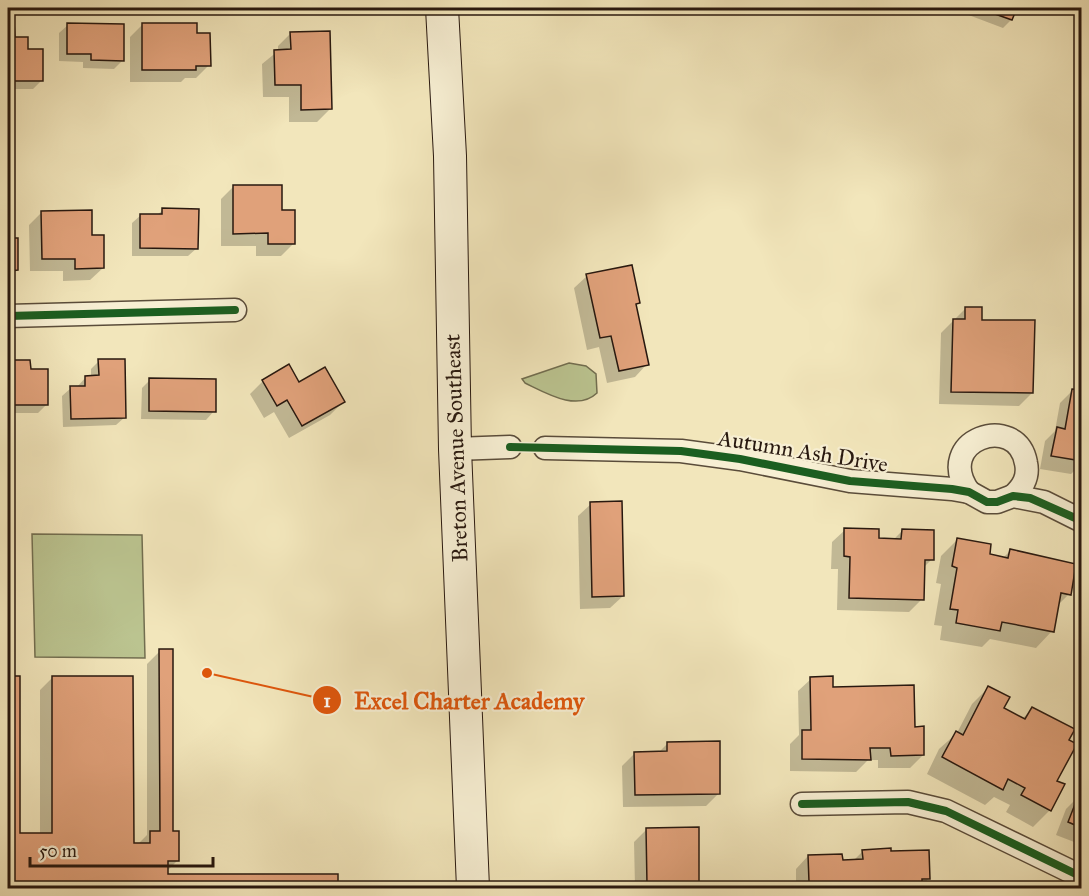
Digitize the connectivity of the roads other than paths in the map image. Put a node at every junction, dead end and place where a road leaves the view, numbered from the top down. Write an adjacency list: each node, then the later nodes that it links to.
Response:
1 (442, 8): 5 (main road, Breton Avenue Southeast)
2 (235, 310): 3 (street)
3 (8, 316)
4 (510, 447): 5 (street)
5 (455, 448): 16 (main road, Breton Avenue Southeast)
6 (545, 448): 9 (street, Autumn Ash Drive)
7 (1027, 468): 8 (street); 11 (street); 12 (street)
8 (959, 471): 9 (street); 10 (street)
9 (935, 486): 10 (street, Autumn Ash Drive)
10 (969, 492): 11 (street, Autumn Ash Drive)
11 (1013, 496): 12 (street, Autumn Ash Drive)
12 (1044, 502): 13 (street, Autumn Ash Drive)
13 (1082, 521)
14 (802, 804): 15 (street)
15 (1082, 877)
16 (473, 888)

